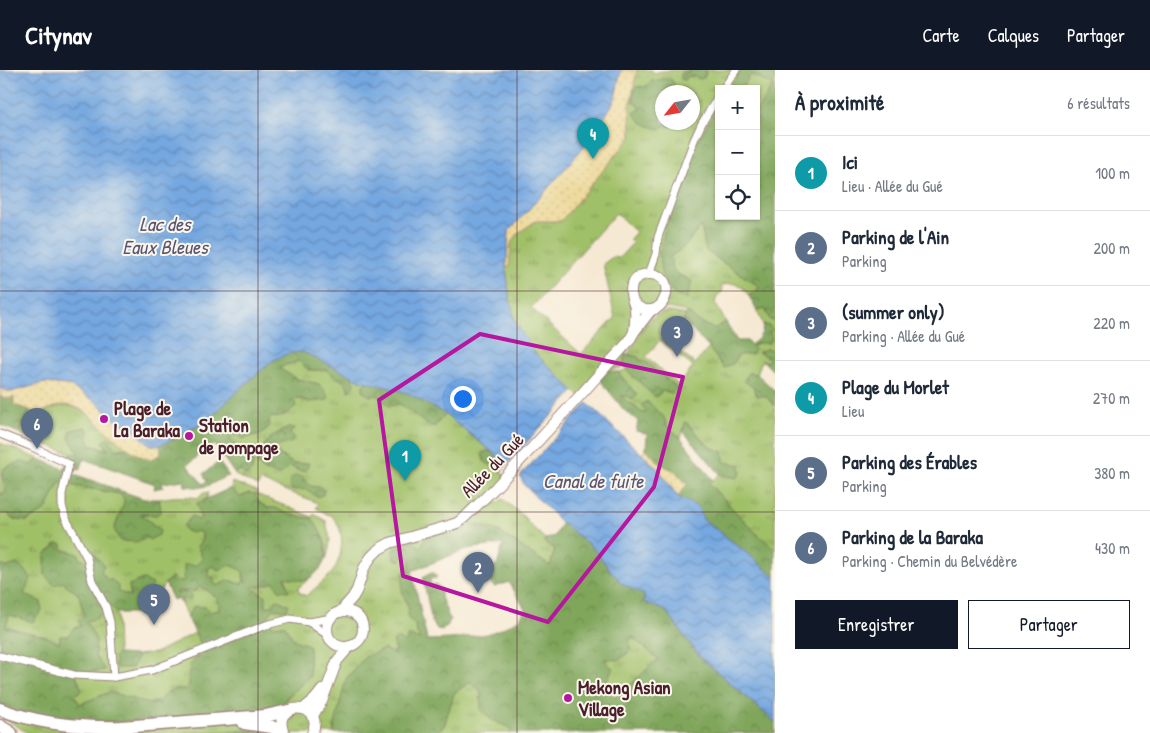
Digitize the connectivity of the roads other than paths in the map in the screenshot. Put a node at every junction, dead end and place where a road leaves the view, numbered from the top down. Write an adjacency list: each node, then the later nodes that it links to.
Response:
1 (736, 70): 2 (street)
2 (726, 85)
3 (715, 102): 4 (street)
4 (654, 276): 5 (street); 6 (street)
5 (634, 303): 6 (street); 7 (street)
6 (651, 310): 7 (street, Allée du Gué)
7 (634, 332): 9 (street, Allée du Gué)
8 (0, 434): 16 (street)
9 (357, 590): 10 (street, Allée du Gué); 11 (street, Allée du Gué)
10 (336, 615): 11 (street); 12 (street); 13 (street)
11 (357, 616): 14 (street)
12 (309, 622): 13 (street); 16 (street)
13 (331, 639): 14 (street); 18 (street)
14 (350, 646): 20 (street)
15 (0, 656): 16 (street)
16 (114, 677)
17 (0, 709): 19 (highway)
18 (303, 709): 19 (street); 20 (street)
19 (288, 711): 24 (street)
20 (312, 717): 25 (street)
21 (0, 726): 22 (highway)
22 (12, 733)
23 (142, 733): 24 (highway)
24 (284, 733)
25 (312, 733)

